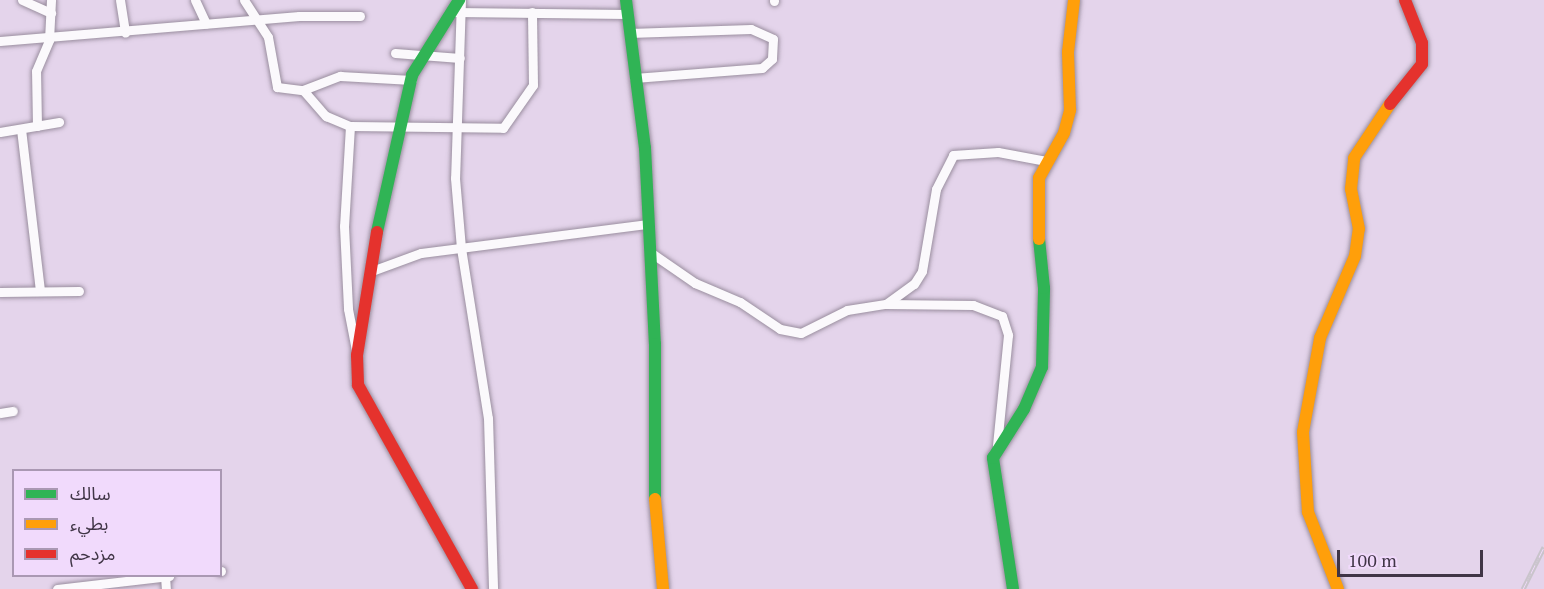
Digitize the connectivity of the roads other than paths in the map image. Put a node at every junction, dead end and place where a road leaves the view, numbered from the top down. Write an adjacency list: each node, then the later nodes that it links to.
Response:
1 (22, 0): 13 (street)
2 (51, 0): 13 (street)
3 (120, 0): 18 (street)
4 (195, 0): 17 (street)
5 (244, 0): 16 (street)
6 (585, 0): 12 (street)
7 (626, 0): 14 (street)
8 (1074, 0): 35 (street)
9 (1405, 0): 55 (street)
10 (458, 6): 11 (street); 23 (street); 24 (street)
11 (532, 12): 12 (street); 33 (street)
12 (589, 12): 14 (street)
13 (51, 13): 20 (street)
14 (627, 14): 19 (street)
15 (360, 16): 16 (street)
16 (258, 21): 17 (street); 27 (street)
17 (206, 24): 18 (street)
18 (125, 33): 20 (street)
19 (629, 33): 25 (street); 25 (street)
20 (49, 40): 21 (street); 30 (street)
21 (0, 41)
22 (395, 53): 23 (street)
23 (422, 55): 24 (street); 26 (street)
24 (460, 58): 33 (street)
25 (634, 78): 36 (street)
26 (412, 80): 27 (street); 29 (street)
27 (303, 90): 31 (street)
28 (59, 122): 30 (street)
29 (399, 124): 31 (street); 33 (street); 39 (street)
30 (37, 126): 32 (street)
31 (350, 126): 44 (street)
32 (21, 129): 34 (street); 40 (street)
33 (459, 129): 37 (street)
34 (0, 132)
35 (1046, 160): 43 (street); 47 (street)
36 (648, 224): 37 (street); 38 (street)
37 (461, 248): 39 (street); 52 (street)
38 (650, 252): 43 (street); 53 (street)
39 (369, 272): 44 (street)
40 (40, 291): 41 (street); 42 (street)
41 (79, 291)
42 (0, 292)
43 (886, 304): 47 (street)
44 (357, 355): 51 (street)
45 (13, 411): 46 (street)
46 (0, 413)
47 (997, 445): 54 (street)
48 (160, 577): 49 (street)
49 (92, 586): 50 (street)
50 (57, 589)
51 (472, 589)
52 (493, 589)
53 (663, 589)
54 (1013, 589)
55 (1338, 589)

